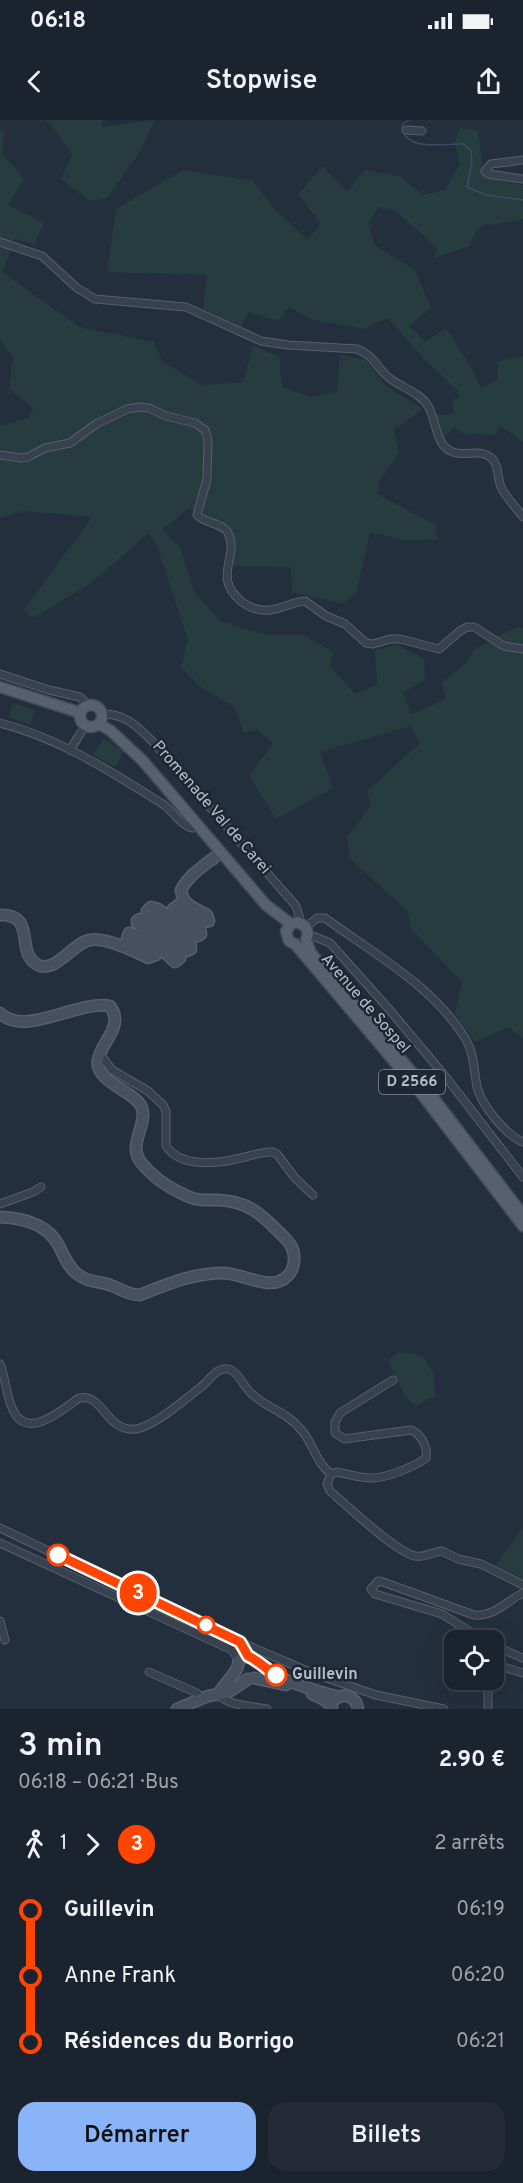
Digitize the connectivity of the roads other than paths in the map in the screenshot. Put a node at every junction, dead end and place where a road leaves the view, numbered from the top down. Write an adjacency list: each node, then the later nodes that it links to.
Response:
1 (406, 129): 2 (street)
2 (422, 131)
3 (523, 160): 4 (street)
4 (523, 179)
5 (0, 242): 7 (street)
6 (0, 455): 8 (street)
7 (523, 517)
8 (523, 650)
9 (0, 674): 11 (street)
10 (0, 687): 11 (main road)
11 (85, 709): 12 (main road); 14 (main road)
12 (101, 719): 14 (main road); 16 (main road, Avenue de Sospel / D 2566); 19 (street, Promenade Val de Carei)
13 (0, 723): 15 (street, Avenue de Sospel)
14 (85, 726): 15 (street)
15 (70, 750): 16 (street, Avenue de Sospel)
16 (192, 823): 17 (main road, Avenue de Sospel / D 2566); 19 (main road, Avenue de Sospel / D 2566)
17 (215, 857): 18 (street); 19 (main road, Avenue de Sospel / D 2566)
18 (0, 915)
19 (300, 930): 20 (main road); 20 (main road, Avenue de Sospel); 23 (street); 24 (street); 28 (main road, Avenue de Sospel / D 2566)
20 (295, 945): 28 (main road, Avenue de Sospel / D 2566)
21 (0, 1013): 22 (street)
22 (100, 1054): 26 (street); 29 (street)
23 (523, 1142)
24 (523, 1178)
25 (41, 1187): 27 (street)
26 (313, 1195)
27 (0, 1204)
28 (519, 1210): 30 (main road, Avenue de Sospel / D 2566)
29 (0, 1217)
30 (523, 1226)
31 (0, 1364): 33 (street)
32 (393, 1380): 33 (street)
33 (331, 1474): 36 (street)
34 (0, 1528): 41 (street)
35 (0, 1543): 45 (street)
36 (523, 1585)
37 (523, 1593): 39 (street)
38 (0, 1621): 40 (street)
39 (467, 1630)
40 (5, 1640)
41 (240, 1642): 43 (street); 45 (street)
42 (504, 1650): 44 (street)
43 (268, 1653): 45 (street); 51 (street)
44 (523, 1658)
45 (248, 1662): 49 (street); 49 (street); 52 (street); 53 (street)
46 (504, 1667): 48 (street)
47 (149, 1672): 52 (street)
48 (523, 1673)
49 (251, 1678): 52 (street); 53 (street)
50 (488, 1690): 58 (street)
51 (354, 1693): 53 (street); 56 (street); 57 (street)
52 (209, 1697): 54 (street); 55 (street)
53 (334, 1704)
54 (177, 1709)
55 (267, 1709)
56 (358, 1709)
57 (444, 1709)
58 (488, 1709)

